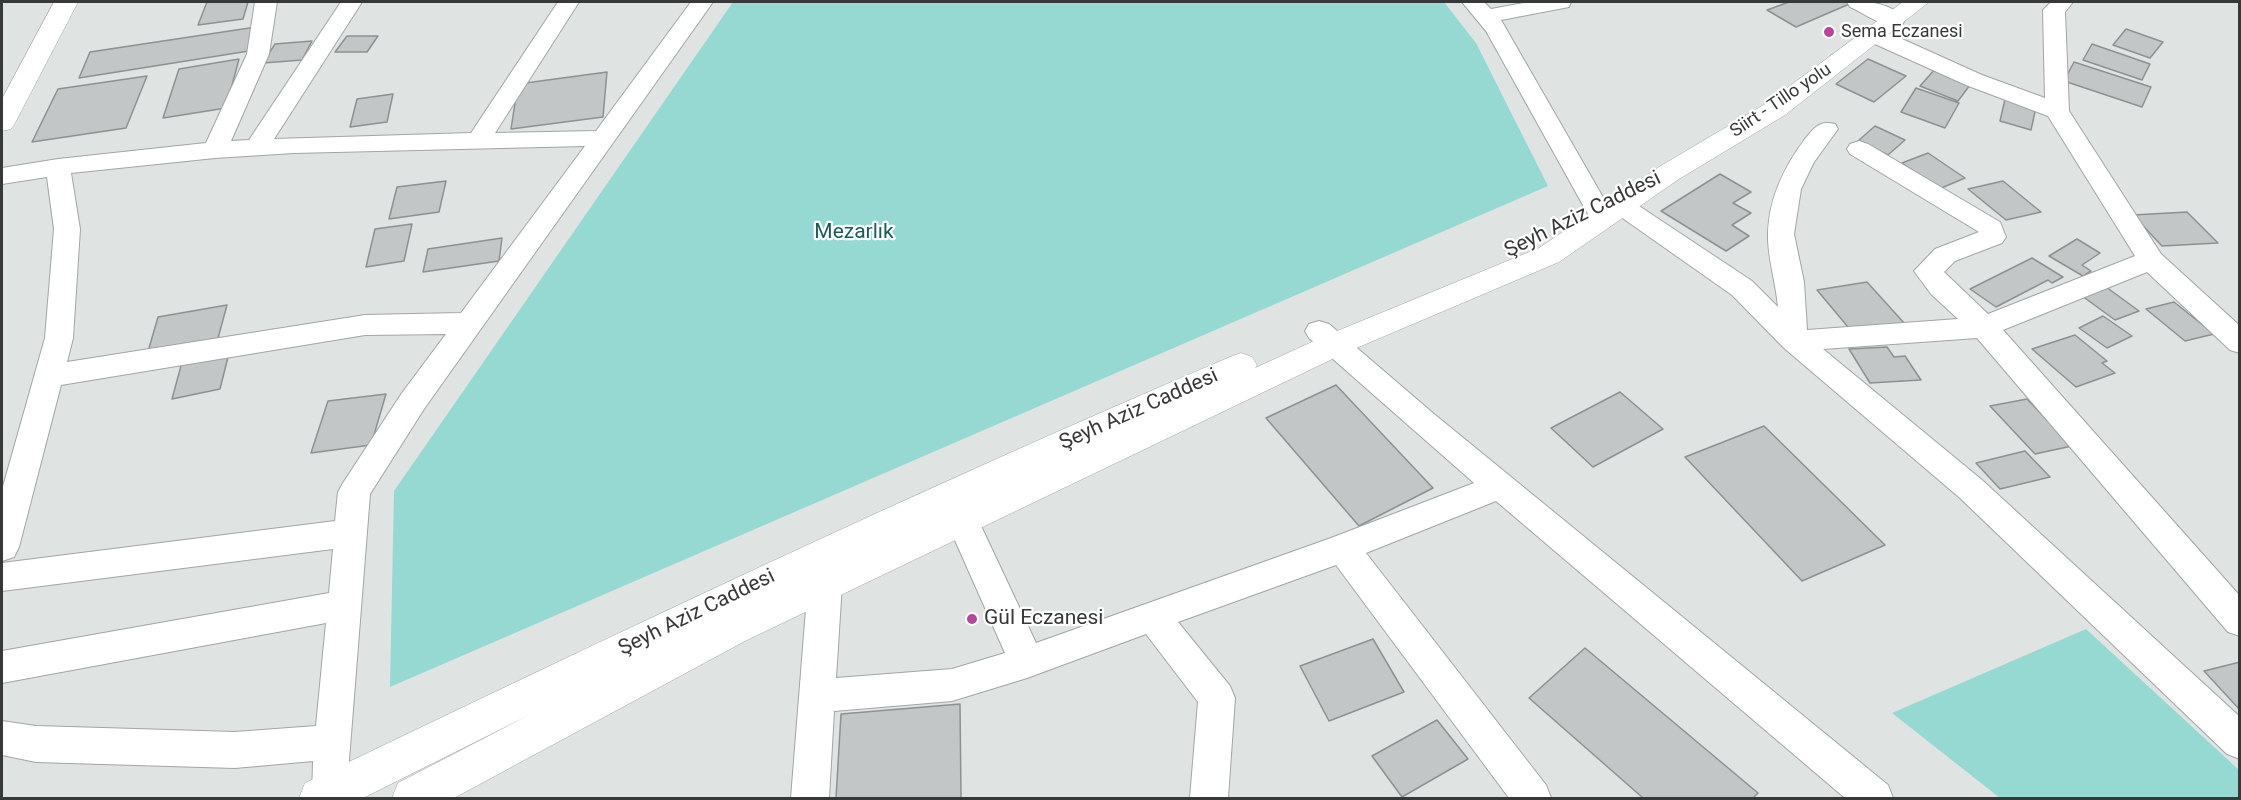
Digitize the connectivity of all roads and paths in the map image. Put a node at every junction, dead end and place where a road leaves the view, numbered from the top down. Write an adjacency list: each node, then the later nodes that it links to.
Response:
1 (66, 2): 13 (main road)
2 (266, 2): 19 (street)
3 (351, 2): 17 (street)
4 (568, 2): 16 (street)
5 (702, 2): 15 (street)
6 (1561, 2): 10 (street)
7 (1858, 2): 11 (street)
8 (1917, 2): 11 (main road, Siirt - Tillo yolu)
9 (2063, 2): 12 (street)
10 (1479, 9): 23 (street)
11 (1884, 27): 12 (street); 21 (main road, Siirt - Tillo yolu)
12 (2056, 111): 24 (street)
13 (2, 123)
14 (1826, 129): 28 (street)
15 (601, 138): 16 (street); 25 (street)
16 (478, 141): 17 (street)
17 (256, 148): 19 (street)
18 (1859, 149): 26 (street)
19 (215, 150): 20 (street)
20 (58, 167): 22 (street); 30 (street)
21 (1669, 173): 23 (main road, Şeyh Aziz Caddesi)
22 (2, 176)
23 (1609, 208): 27 (main road, Şeyh Aziz Caddesi); 28 (street)
24 (2151, 260): 26 (street); 29 (street)
25 (469, 323): 30 (street); 33 (street)
26 (1984, 327): 28 (street); 40 (street)
27 (1328, 338): 31 (street); 32 (main road, Şeyh Aziz Caddesi); 47 (main road, Şeyh Aziz Caddesi)
28 (1794, 341): 46 (street)
29 (2240, 342)
30 (48, 376): 34 (street)
31 (1500, 486): 35 (street); 52 (street)
32 (962, 520): 37 (main road, Şeyh Aziz Caddesi); 41 (street)
33 (351, 533): 36 (street); 38 (street)
34 (2, 547)
35 (1343, 548): 39 (street); 51 (street)
36 (2, 577)
37 (825, 584): 43 (street); 48 (main road, Şeyh Aziz Caddesi)
38 (345, 605): 42 (street); 45 (street)
39 (1153, 616): 41 (street); 50 (street)
40 (2240, 621)
41 (1028, 662): 43 (street)
42 (2, 667)
43 (817, 696): 49 (street)
44 (2, 738): 45 (street)
45 (333, 742): 47 (street)
46 (2240, 742)
47 (324, 796)
48 (413, 798)
49 (810, 798)
50 (1209, 798)
51 (1532, 798)
52 (1874, 798)

